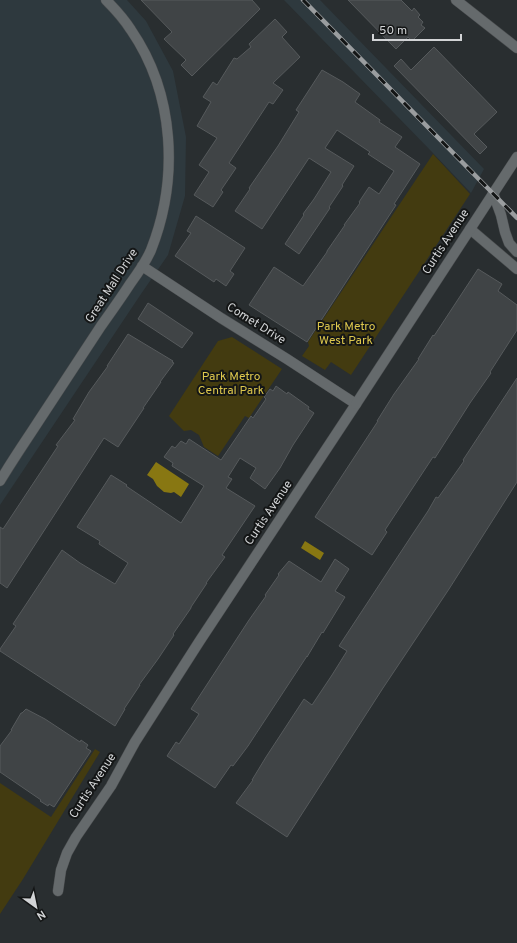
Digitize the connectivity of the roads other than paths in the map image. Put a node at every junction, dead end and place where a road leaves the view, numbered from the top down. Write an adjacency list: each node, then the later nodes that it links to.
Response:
1 (106, 0): 9 (street, Great Mall Drive)
2 (456, 0): 3 (street)
3 (517, 48)
4 (517, 157): 5 (street, Curtis Avenue)
5 (492, 194): 6 (street, Curtis Avenue); 7 (street)
6 (470, 229): 10 (street); 11 (street, Curtis Avenue)
7 (517, 252)
8 (517, 256): 10 (street)
9 (142, 266): 11 (street, Comet Drive); 12 (street, Great Mall Drive)
10 (516, 268)
11 (356, 404): 13 (street, Curtis Avenue)
12 (0, 481)
13 (58, 891)

